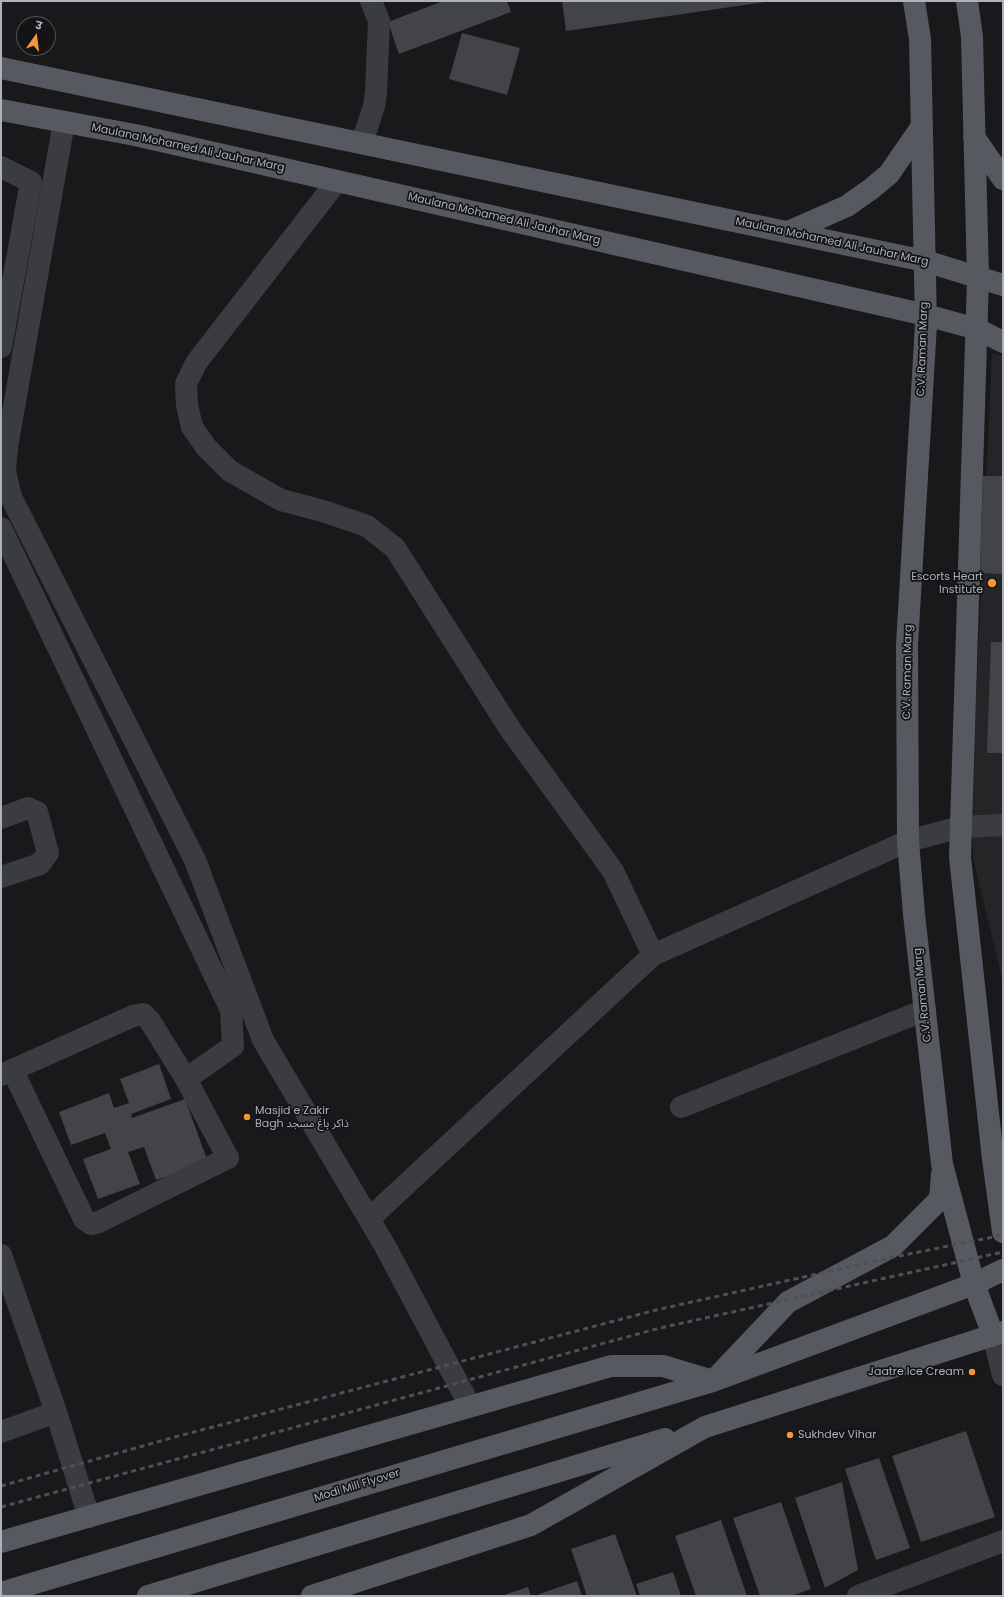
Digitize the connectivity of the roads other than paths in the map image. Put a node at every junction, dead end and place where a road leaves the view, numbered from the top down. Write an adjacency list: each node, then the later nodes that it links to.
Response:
1 (371, 1): 9 (street)
2 (914, 1): 7 (main road, C.V. Raman Marg)
3 (967, 1): 8 (main road)
4 (1, 68): 9 (main road, Maulana Mohamed Ali Jauhar Marg)
5 (1, 110): 6 (main road, Maulana Mohamed Ali Jauhar Marg)
6 (64, 122): 12 (main road, Maulana Mohamed Ali Jauhar Marg); 34 (street)
7 (922, 126): 13 (main road); 14 (main road, C.V. Raman Marg)
8 (974, 137): 11 (main road); 15 (main road)
9 (362, 143): 13 (main road, Maulana Mohamed Ali Jauhar Marg)
10 (1, 167): 20 (street)
11 (1003, 178)
12 (337, 181): 17 (main road, Maulana Mohamed Ali Jauhar Marg); 27 (street)
13 (788, 232): 14 (main road, Maulana Mohamed Ali Jauhar Marg)
14 (925, 261): 15 (main road, Maulana Mohamed Ali Jauhar Marg); 17 (main road, C.V. Raman Marg)
15 (978, 278): 16 (main road, Maulana Mohamed Ali Jauhar Marg); 18 (main road)
16 (1003, 285)
17 (926, 315): 18 (main road, Maulana Mohamed Ali Jauhar Marg); 25 (main road, C.V. Raman Marg)
18 (977, 329): 19 (main road, Maulana Mohamed Ali Jauhar Marg); 24 (main road)
19 (1003, 342)
20 (1, 347)
21 (1, 528): 30 (street)
22 (1, 818): 26 (street)
23 (1003, 825): 24 (street)
24 (960, 827): 25 (street); 32 (main road)
25 (908, 841): 27 (street); 28 (main road, C.V. Raman Marg)
26 (1, 877)
27 (653, 955): 34 (street)
28 (925, 1010): 31 (street); 33 (main road, C.V. Raman Marg)
29 (7, 1073): 30 (street); 30 (street)
30 (186, 1079)
31 (681, 1107)
32 (998, 1163): 35 (main road)
33 (942, 1164): 38 (main road, C.V. Raman Marg); 41 (main road)
34 (370, 1218): 42 (street)
35 (1003, 1232)
36 (1, 1255): 43 (street)
37 (1003, 1270): 38 (main road, Modi Mill Flyover)
38 (974, 1284): 39 (main road, C.V. Raman Marg); 41 (main road, Modi Mill Flyover)
39 (998, 1334): 40 (street); 44 (main road)
40 (1003, 1375)
41 (714, 1381): 42 (main road); 49 (main road, Modi Mill Flyover)
42 (470, 1406): 46 (main road)
43 (56, 1412): 45 (street); 46 (street)
44 (705, 1427): 50 (main road); 51 (main road)
45 (1, 1432)
46 (89, 1517): 48 (main road)
47 (1003, 1541): 52 (street)
48 (1, 1542)
49 (1, 1593)
50 (148, 1596)
51 (312, 1596)
52 (858, 1596)

